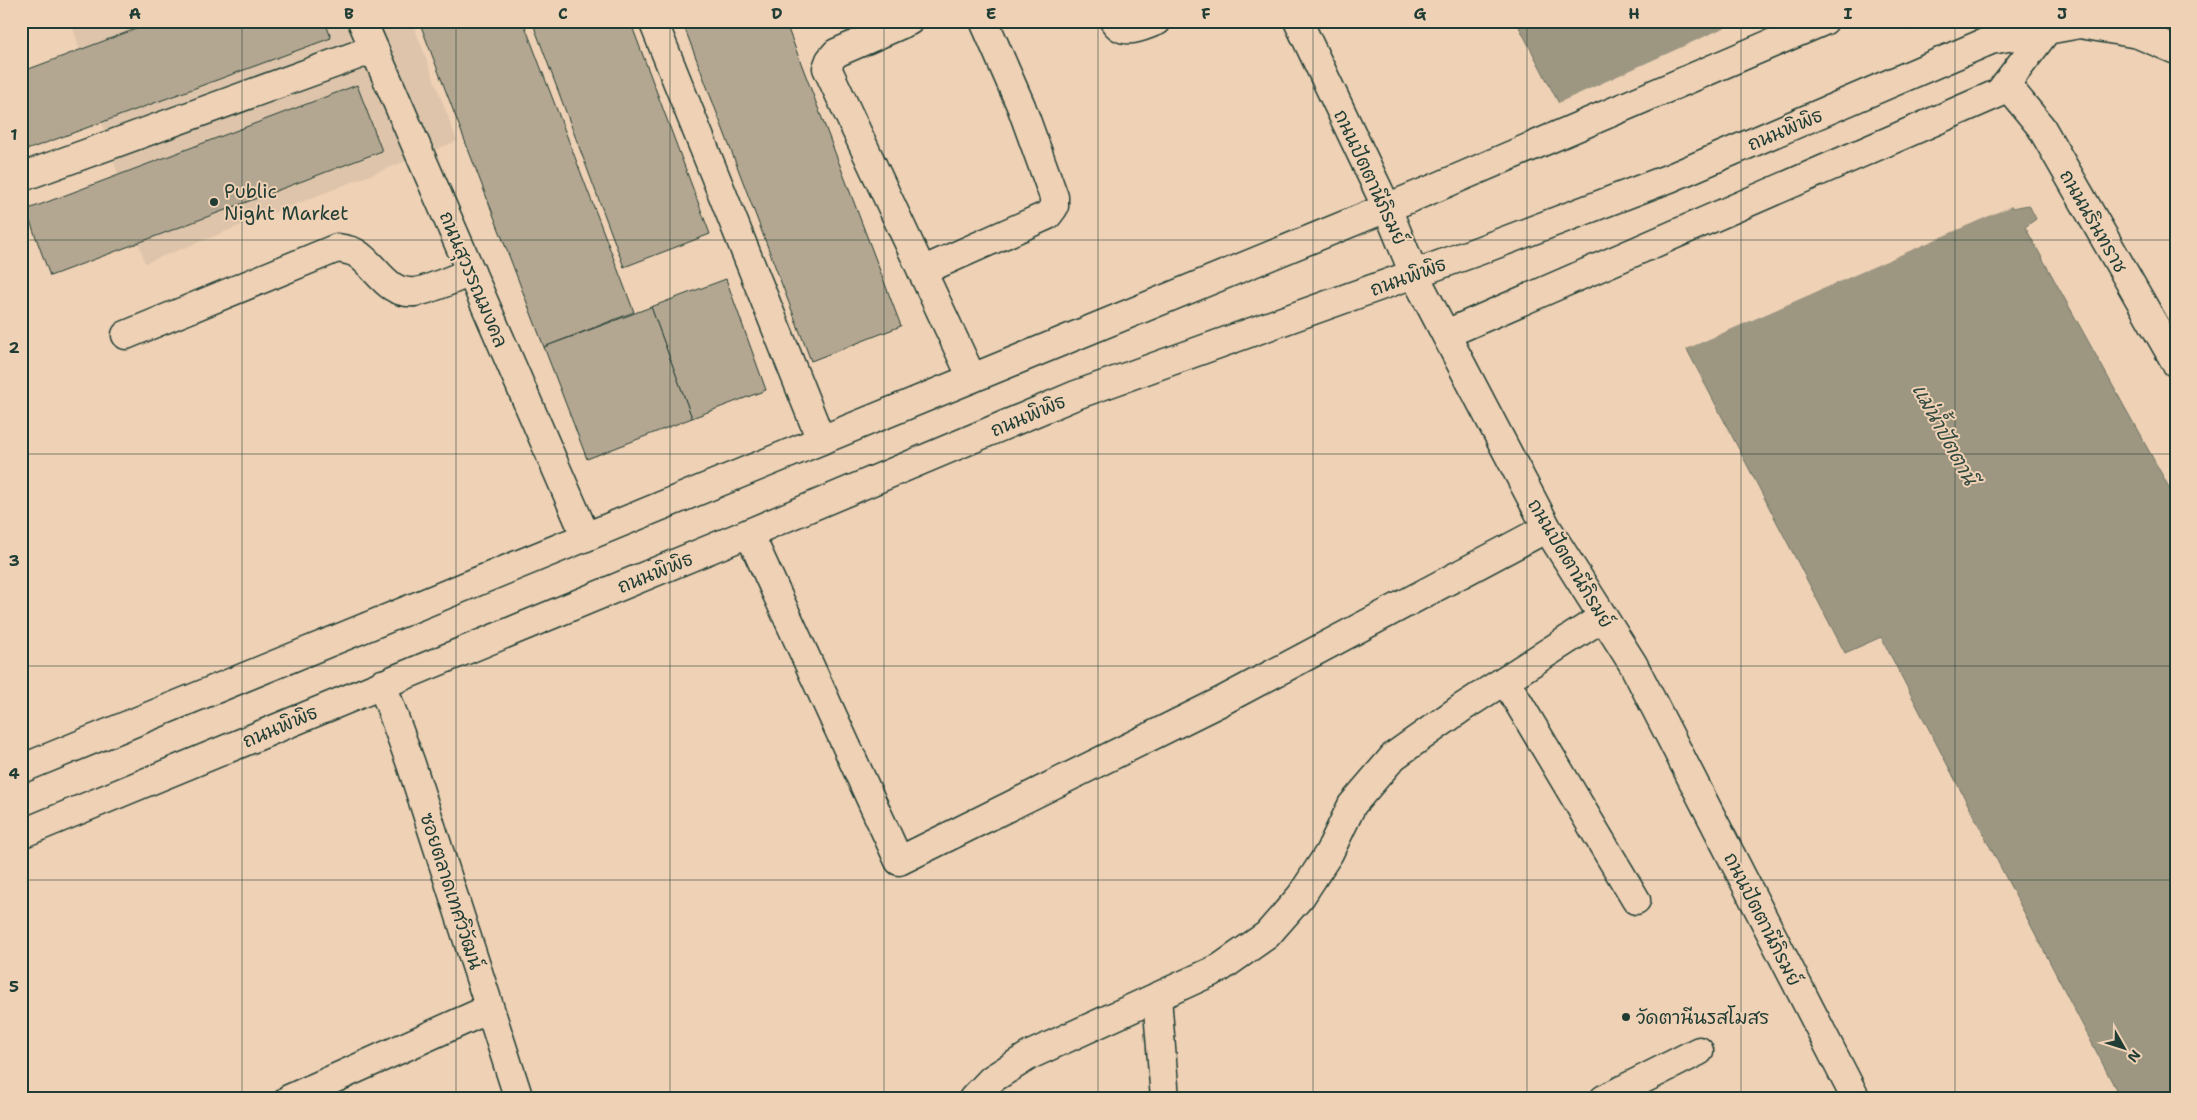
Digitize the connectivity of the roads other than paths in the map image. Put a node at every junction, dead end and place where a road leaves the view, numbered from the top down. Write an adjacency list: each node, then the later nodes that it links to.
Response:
1 (362, 21): 10 (street, ถนนสุวรรณมงคล)
2 (653, 21): 22 (street)
3 (909, 21): 15 (street)
4 (984, 21): 15 (street)
5 (1114, 21): 6 (street)
6 (1157, 21)
7 (1298, 21): 14 (street, ถนนปัตตานีภิรมย์)
8 (1824, 21): 14 (street)
9 (2047, 30): 11 (street, ถนนพิพิธ); 12 (street); 17 (street, ถนนพิพิธ)
10 (374, 49): 13 (street); 16 (street, ถนนสุวรรณมงคล)
11 (2176, 50)
12 (2003, 89): 18 (street); 20 (street, ถนนนรินทราช)
13 (22, 177)
14 (1387, 208): 17 (street, ถนนปัตตานีภิรมย์); 21 (street)
15 (922, 271): 21 (street)
16 (471, 272): 19 (street); 25 (street, ถนนสุวรรณมงคล)
17 (1414, 274): 18 (street, ถนนปัตตานีภิรมย์); 24 (street, ถนนพิพิธ)
18 (1446, 334): 23 (street, ถนนปัตตานีภิรมย์)
19 (126, 335)
20 (2176, 363)
21 (972, 378): 22 (street)
22 (821, 440): 25 (street)
23 (1547, 528): 24 (street); 26 (street, ถนนปัตตานีภิรมย์)
24 (748, 533): 28 (street, ถนนพิพิธ)
25 (586, 537): 29 (street)
26 (1604, 618): 27 (street); 40 (street, ถนนปัตตานีภิรมย์)
27 (1505, 680): 31 (street); 32 (street)
28 (382, 684): 30 (street, ถนนพิพิธ); 33 (street, ซอยตลาดเทศวิวัฒน์)
29 (21, 769)
30 (21, 834)
31 (1636, 900)
32 (1157, 997): 37 (street); 38 (street)
33 (490, 1009): 35 (street); 36 (street, ซอยตลาดเทศวิวัฒน์)
34 (1699, 1051): 39 (street)
35 (289, 1099)
36 (519, 1099)
37 (974, 1099)
38 (1164, 1099)
39 (1604, 1099)
40 (1856, 1099)

